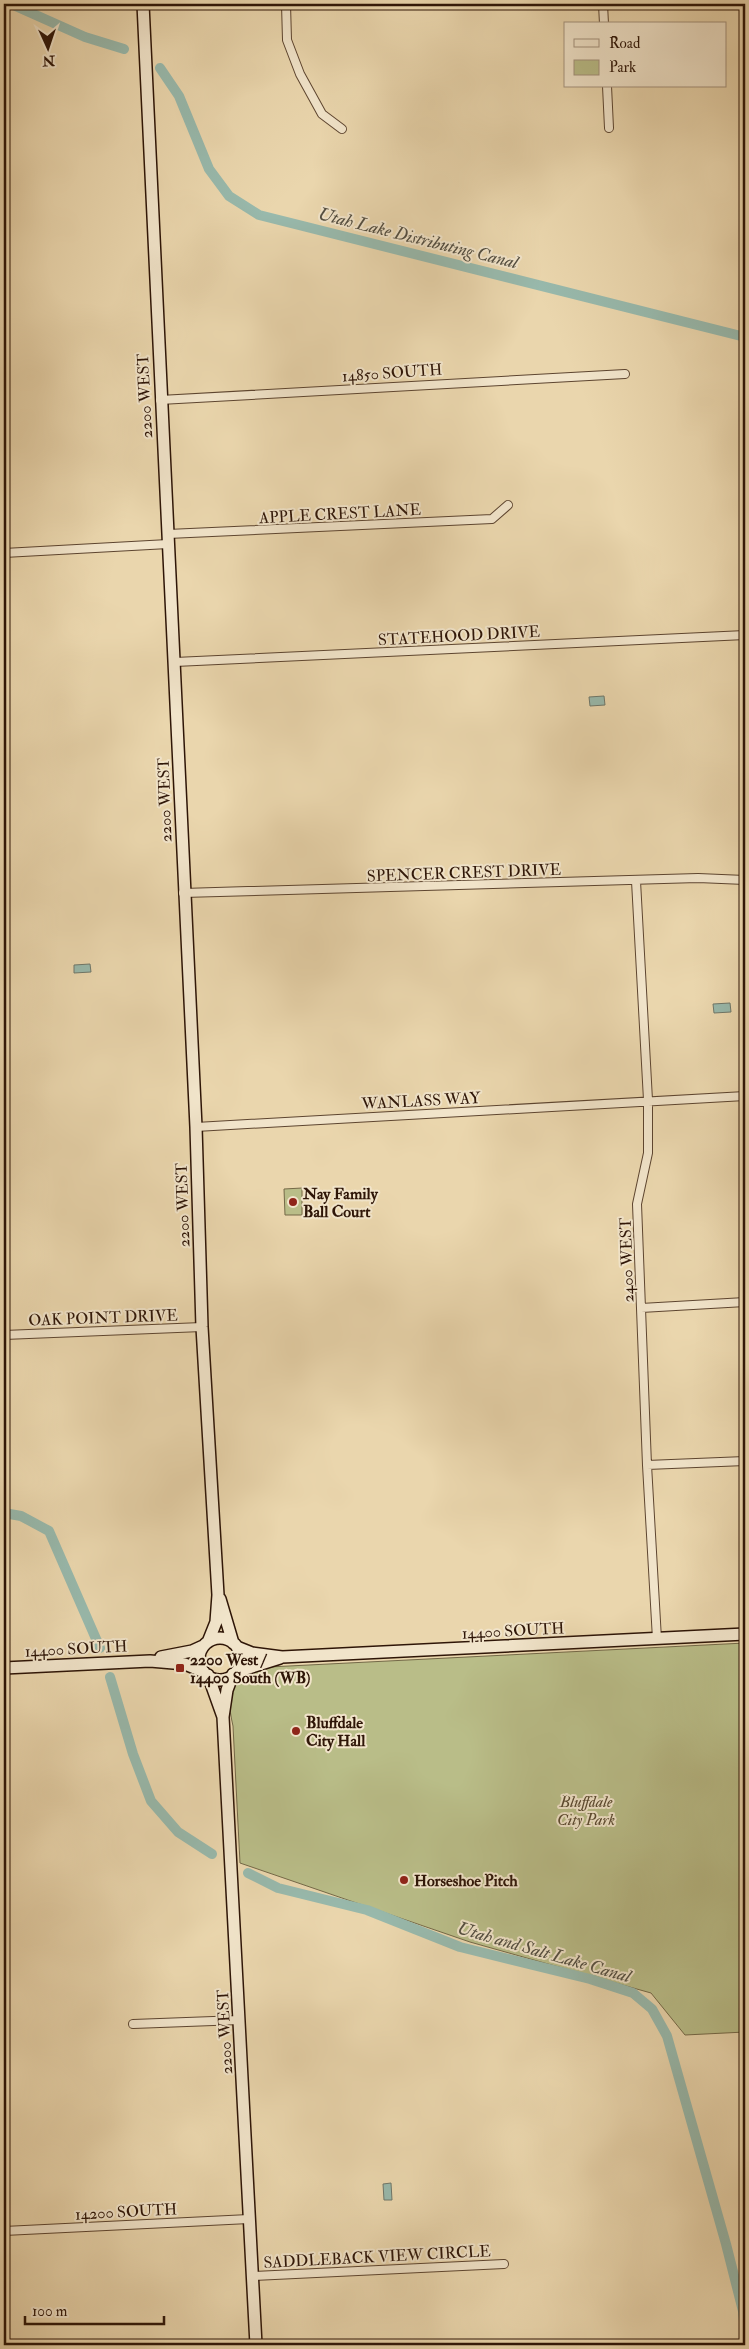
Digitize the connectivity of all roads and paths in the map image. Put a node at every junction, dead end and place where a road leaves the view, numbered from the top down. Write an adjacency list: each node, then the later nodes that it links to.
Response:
1 (142, 4): 9 (street, 2200 WEST)
2 (286, 4): 6 (street)
3 (602, 4): 4 (street)
4 (604, 22)
5 (607, 88): 7 (street)
6 (342, 128)
7 (609, 128)
8 (625, 374): 9 (street, 14850 SOUTH)
9 (160, 400): 11 (street, 2200 WEST)
10 (508, 505): 11 (street, APPLE CREST LANE)
11 (168, 539): 12 (street, APPLE CREST LANE); 14 (street, 2200 WEST)
12 (4, 552)
13 (745, 635): 14 (street, STATEHOOD DRIVE)
14 (175, 662): 17 (street, 2200 WEST)
15 (745, 880): 16 (street, SPENCER CREST DRIVE)
16 (636, 881): 17 (street, SPENCER CREST DRIVE); 19 (street, 2400 WEST)
17 (183, 893): 20 (street, 2200 WEST)
18 (745, 1096): 19 (street, WANLASS WAY)
19 (648, 1100): 20 (street, WANLASS WAY); 22 (street, 2400 WEST)
20 (196, 1127): 23 (street, 2200 WEST)
21 (745, 1302): 22 (street)
22 (641, 1308): 26 (street, 2400 WEST)
23 (202, 1327): 24 (street, OAK POINT DRIVE); 27 (street, 2200 WEST)
24 (4, 1335)
25 (745, 1460): 26 (street)
26 (646, 1465): 29 (street, 2400 WEST)
27 (218, 1595): 30 (street, 2200 WEST); 31 (street, 2200 WEST)
28 (745, 1634): 29 (street, 14400 SOUTH)
29 (657, 1639): 32 (street, 14400 SOUTH)
30 (206, 1644): 31 (street); 33 (street, 14400 SOUTH); 35 (street)
31 (235, 1645): 32 (street, 14400 SOUTH); 36 (street)
32 (282, 1657): 36 (street, 14400 SOUTH)
33 (150, 1661): 34 (street, 14400 SOUTH); 35 (street, 14400 SOUTH)
34 (4, 1668)
35 (206, 1673): 36 (street); 37 (street, 2200 WEST)
36 (235, 1673): 37 (street, 2200 WEST)
37 (223, 1717): 38 (street, 2200 WEST)
38 (240, 2020): 39 (street); 40 (street, 2200 WEST)
39 (133, 2024)
40 (249, 2219): 41 (street, 14200 SOUTH); 43 (street, 2200 WEST)
41 (4, 2230)
42 (504, 2264): 43 (street, SADDLEBACK VIEW CIRCLE)
43 (252, 2276): 44 (street, 2200 WEST)
44 (256, 2345)

